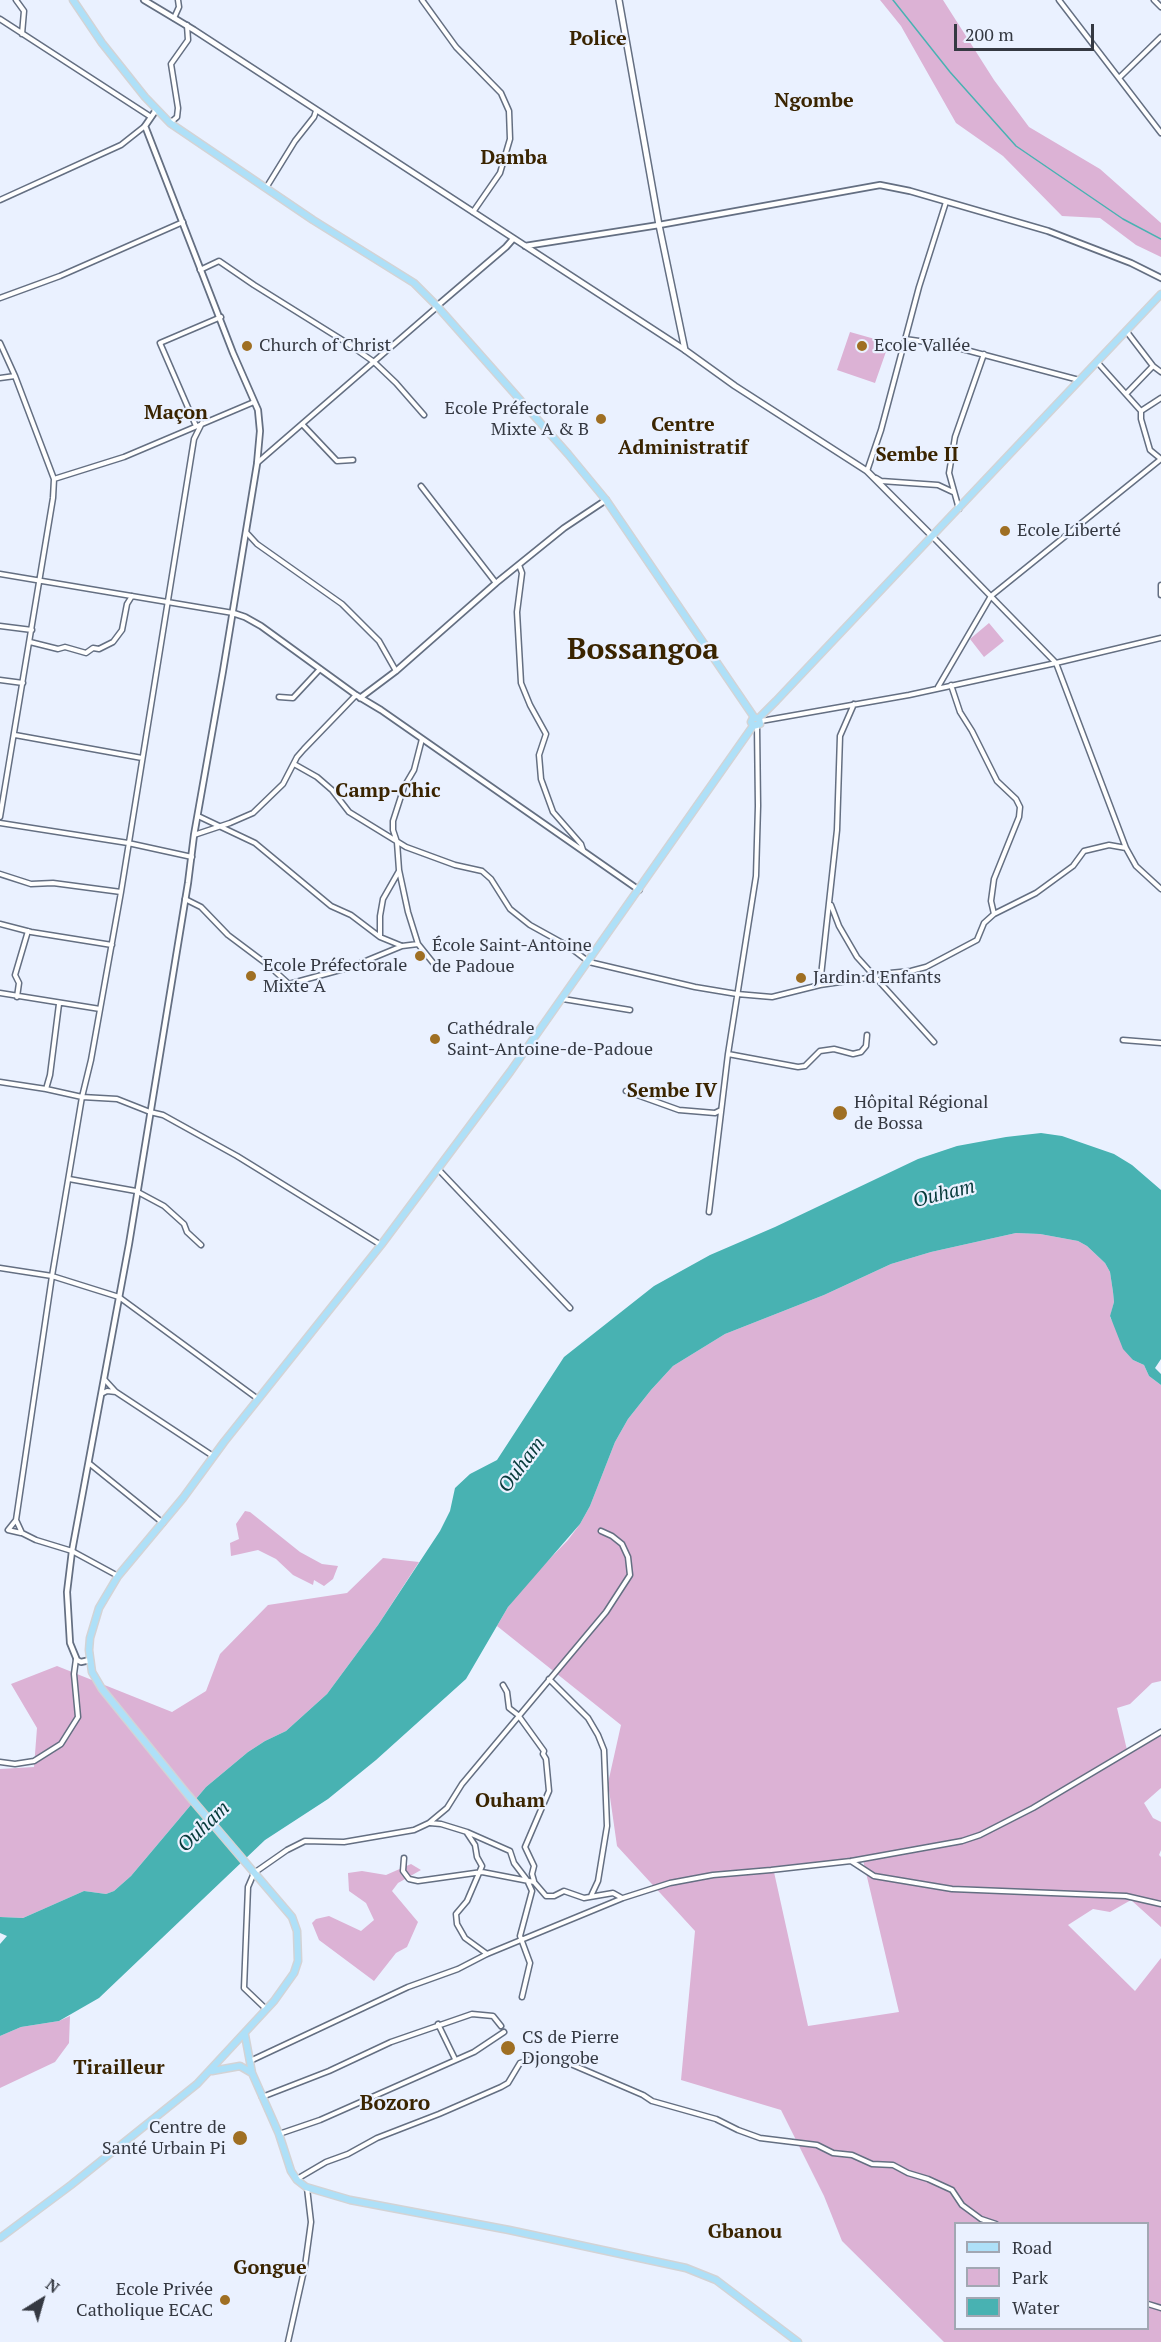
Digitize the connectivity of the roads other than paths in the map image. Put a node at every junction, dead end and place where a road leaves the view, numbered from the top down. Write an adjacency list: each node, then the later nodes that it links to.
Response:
1 (16, 0): 13 (street)
2 (73, 0): 16 (main road)
3 (144, 0): 10 (street)
4 (178, 0): 10 (street)
5 (422, 0): 25 (street)
6 (619, 0): 27 (main road)
7 (1059, 0): 15 (street)
8 (1154, 0): 9 (street)
9 (1161, 7)
10 (174, 18): 12 (street)
11 (0, 19): 13 (street)
12 (187, 25): 17 (street); 19 (street)
13 (22, 33): 18 (street)
14 (1161, 37): 15 (street)
15 (1119, 78): 21 (street)
16 (156, 110): 18 (street); 19 (main road)
17 (316, 111): 22 (street); 25 (street)
18 (152, 117): 20 (street)
19 (170, 123): 22 (main road)
20 (145, 126): 23 (street); 26 (street)
21 (1161, 133)
22 (266, 189): 34 (main road)
23 (0, 200)
24 (946, 202): 27 (street); 31 (street); 37 (street)
25 (473, 212): 28 (street)
26 (183, 222): 30 (street); 33 (street)
27 (659, 225): 29 (street); 39 (main road)
28 (513, 239): 29 (street); 34 (street)
29 (525, 246): 39 (street)
30 (201, 270): 35 (street); 41 (street)
31 (1161, 278)
32 (1161, 294): 36 (main road)
33 (0, 298)
34 (437, 306): 41 (street); 64 (main road)
35 (221, 317): 50 (street); 55 (street)
36 (1127, 332): 42 (main road); 43 (street)
37 (905, 339): 40 (street); 59 (street)
38 (0, 343): 45 (street)
39 (685, 350): 59 (main road)
40 (984, 354): 47 (street); 63 (street)
41 (374, 362): 52 (street); 54 (street)
42 (1098, 363): 47 (main road); 48 (street)
43 (1153, 366): 44 (street); 48 (street)
44 (1161, 372)
45 (15, 376): 46 (street); 61 (street)
46 (0, 378)
47 (1081, 380): 65 (main road)
48 (1126, 393): 51 (street)
49 (1161, 398): 51 (street)
50 (254, 402): 53 (street); 58 (street)
51 (1141, 411): 56 (street)
52 (424, 415)
53 (202, 423): 55 (street); 76 (street)
54 (302, 424): 57 (street); 58 (street)
55 (196, 426): 61 (street)
56 (1161, 459): 75 (street)
57 (353, 460)
58 (257, 464): 66 (street)
59 (867, 471): 60 (main road)
60 (873, 476): 63 (street); 67 (main road)
61 (54, 479): 70 (street)
62 (421, 486): 71 (street)
63 (952, 492): 65 (street)
64 (606, 500): 68 (street); 92 (main road)
65 (959, 510): 67 (main road)
66 (246, 532): 77 (street); 84 (street)
67 (932, 536): 75 (street); 92 (main road)
68 (519, 565): 71 (street); 105 (street)
69 (0, 574): 70 (street)
70 (39, 581): 74 (street); 79 (street)
71 (496, 583): 84 (street)
72 (1161, 585): 73 (street)
73 (1161, 595)
74 (132, 596): 76 (street); 81 (street)
75 (991, 596): 82 (street); 88 (street)
76 (167, 602): 77 (street); 95 (street)
77 (232, 613): 83 (street); 97 (street)
78 (0, 626): 79 (street)
79 (32, 630): 81 (street)
80 (1161, 638): 82 (street)
81 (30, 642): 86 (street)
82 (1056, 663): 87 (street); 104 (street)
83 (321, 668): 89 (street); 90 (street)
84 (396, 671): 90 (street)
85 (0, 680): 86 (street)
86 (23, 683): 93 (street)
87 (951, 684): 88 (street); 114 (street)
88 (939, 687): 91 (street)
89 (279, 696)
90 (358, 697): 94 (street); 96 (street)
91 (854, 703): 92 (street); 113 (street)
92 (757, 722): 109 (main road); 126 (street)
93 (15, 735): 95 (street); 98 (street)
94 (422, 739): 102 (street); 105 (street)
95 (142, 758): 103 (street)
96 (294, 764): 100 (street); 102 (street)
97 (198, 816): 100 (street); 101 (street)
98 (0, 817)
99 (0, 823): 103 (street)
100 (221, 827): 101 (street); 117 (street)
101 (194, 835): 106 (street)
102 (397, 842): 107 (street); 121 (street)
103 (128, 843): 106 (street); 111 (street)
104 (1126, 848): 110 (street); 114 (street)
105 (583, 851): 109 (street)
106 (192, 857): 112 (street)
107 (399, 870): 117 (street); 118 (street)
108 (0, 874): 111 (street)
109 (639, 890): 121 (main road)
110 (1161, 890)
111 (121, 892): 119 (street)
112 (186, 899): 120 (street); 142 (street)
113 (831, 901): 123 (street); 124 (street)
114 (994, 914): 123 (street)
115 (0, 924): 116 (street)
116 (28, 931): 119 (street); 127 (street)
117 (380, 937): 120 (street)
118 (418, 944): 120 (street); 122 (street)
119 (112, 945): 130 (street)
120 (402, 946)
121 (589, 962): 126 (street); 128 (main road)
122 (434, 964)
123 (874, 977): 124 (street); 134 (street)
124 (820, 985): 126 (street)
125 (0, 993): 127 (street)
126 (737, 994): 136 (street)
127 (17, 996): 129 (street)
128 (563, 999): 131 (street); 143 (main road)
129 (59, 1004): 130 (street); 138 (street)
130 (100, 1009): 140 (street)
131 (630, 1010)
132 (867, 1035): 136 (street)
133 (1123, 1040): 135 (street)
134 (934, 1042)
135 (1161, 1043)
136 (729, 1054): 141 (street)
137 (0, 1082): 138 (street)
138 (46, 1089): 140 (street)
139 (626, 1091): 141 (street)
140 (82, 1097): 142 (street); 144 (street)
141 (721, 1109): 146 (street)
142 (150, 1112): 145 (street); 148 (street)
143 (438, 1169): 148 (main road); 152 (street)
144 (69, 1179): 145 (street); 150 (street)
145 (136, 1191): 147 (street); 151 (street)
146 (709, 1212)
147 (201, 1245)
148 (381, 1245): 156 (main road)
149 (0, 1268): 150 (street)
150 (52, 1276): 151 (street); 159 (street)
151 (119, 1297): 153 (street); 156 (street)
152 (570, 1308)
153 (105, 1380): 154 (street); 155 (street)
154 (116, 1392): 155 (street); 157 (street)
155 (103, 1393): 158 (street)
156 (258, 1400): 157 (main road)
157 (213, 1456): 160 (main road)
158 (90, 1464): 160 (street); 163 (street)
159 (16, 1520): 162 (street); 162 (street)
160 (163, 1523): 164 (main road)
161 (601, 1531): 167 (street)
162 (22, 1533): 163 (street)
163 (72, 1551): 164 (street); 165 (street)
164 (118, 1576): 166 (main road)
165 (76, 1658): 166 (street); 171 (street)
166 (90, 1660): 177 (main road)
167 (549, 1679): 169 (street); 180 (street)
168 (503, 1685): 169 (street)
169 (518, 1715): 172 (street); 179 (street)
170 (1161, 1732): 175 (street)
171 (0, 1762)
172 (429, 1823): 173 (street); 177 (street)
173 (467, 1832): 176 (street); 178 (street)
174 (404, 1858): 176 (street)
175 (851, 1861): 181 (street); 182 (street)
176 (482, 1872): 178 (street); 184 (street)
177 (255, 1873): 186 (street); 186 (main road)
178 (527, 1880): 179 (street); 183 (street)
179 (534, 1882): 180 (street)
180 (591, 1896): 181 (street)
181 (623, 1898): 183 (street)
182 (1161, 1904)
183 (523, 1940): 184 (street); 185 (street)
184 (488, 1954): 192 (street)
185 (522, 1997)
186 (267, 2010): 190 (main road)
187 (438, 2024): 188 (street); 191 (street); 195 (street)
188 (501, 2026)
189 (504, 2032): 191 (street)
190 (244, 2035): 192 (main road); 193 (main road)
191 (455, 2059): 196 (street)
192 (249, 2061): 194 (main road)
193 (211, 2071): 194 (main road); 200 (main road)
194 (252, 2073): 195 (main road)
195 (262, 2097): 196 (main road)
196 (279, 2134): 197 (main road)
197 (297, 2180): 198 (main road); 199 (street)
198 (306, 2187): 201 (street); 202 (main road)
199 (992, 2222)
200 (0, 2238)
201 (288, 2342)
202 (798, 2342)

